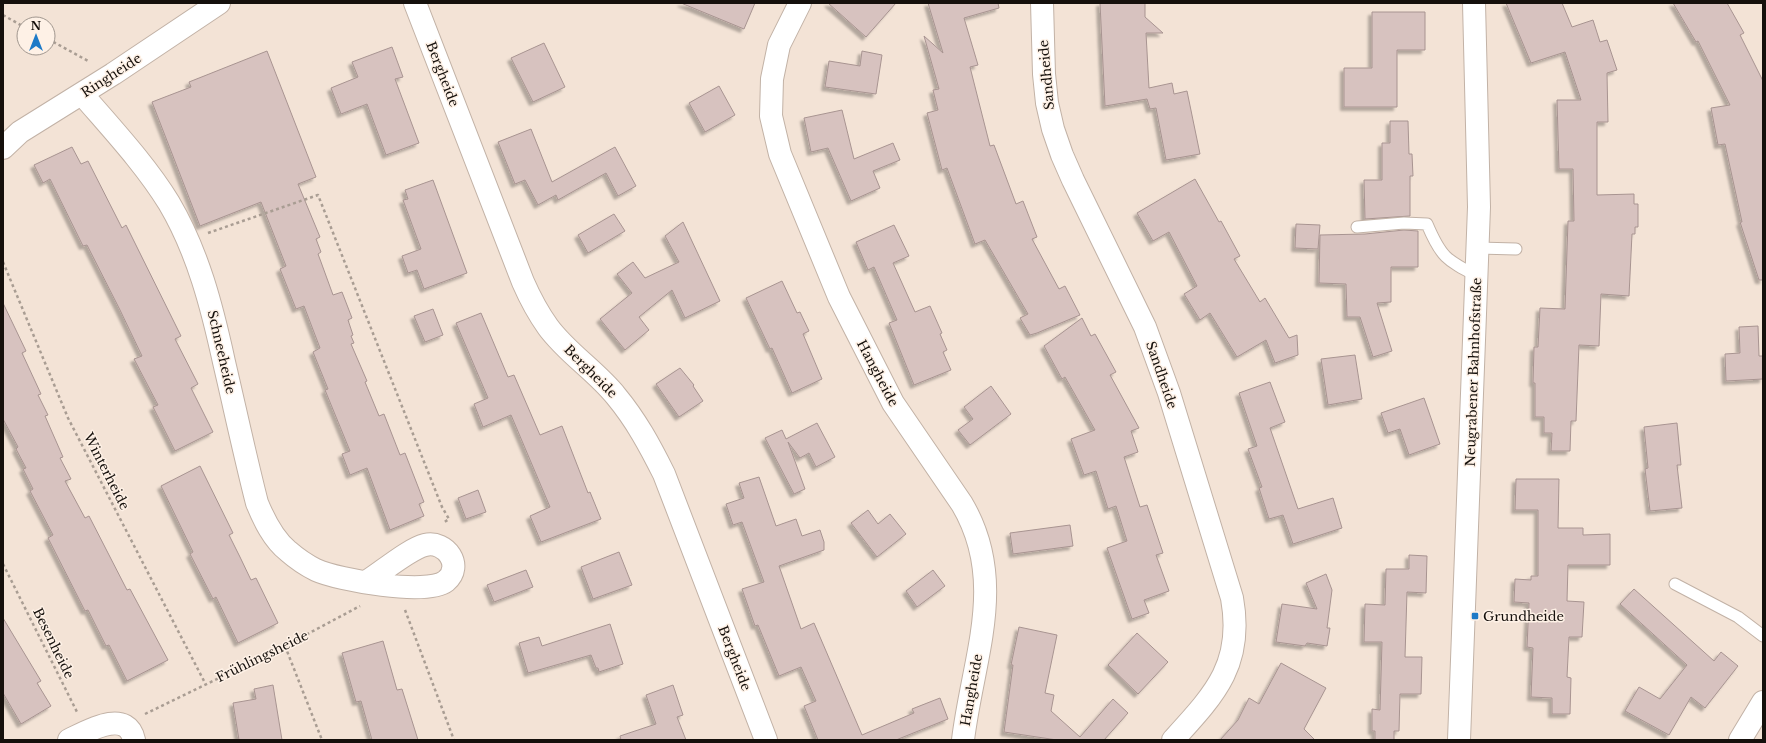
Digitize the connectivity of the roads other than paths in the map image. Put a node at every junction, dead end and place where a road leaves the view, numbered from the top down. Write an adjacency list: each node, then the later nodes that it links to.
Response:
1 (219, 3): 6 (street, Ringheide)
2 (415, 3): 18 (street, Bergheide)
3 (800, 3): 19 (street, Hangheide)
4 (1042, 3): 20 (street, Sandheide)
5 (1474, 3): 9 (street, Neugrabener Bahnhofstraße)
6 (82, 94): 7 (street, Ringheide); 13 (street, Schneeheide)
7 (3, 148)
8 (1357, 227): 11 (lane)
9 (1478, 248): 10 (lane); 11 (street, Neugrabener Bahnhofstraße)
10 (1516, 249)
11 (1477, 276): 21 (street, Neugrabener Bahnhofstraße)
12 (1675, 584): 14 (lane)
13 (366, 592): 13 (street, Schneeheide)
14 (1763, 636)
15 (1763, 702): 22 (street)
16 (131, 734): 17 (street)
17 (77, 736)
18 (766, 740)
19 (962, 740)
20 (1173, 740)
21 (1459, 740)
22 (1740, 740)

